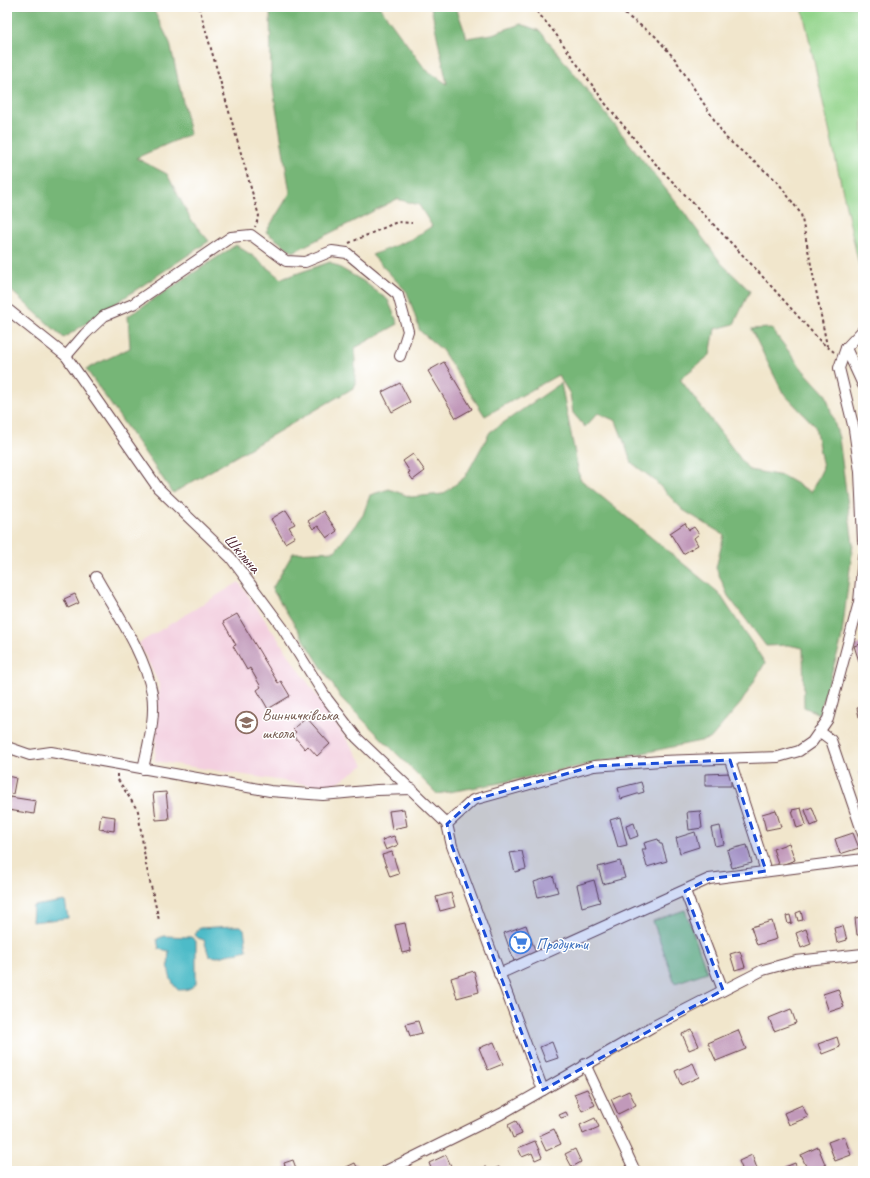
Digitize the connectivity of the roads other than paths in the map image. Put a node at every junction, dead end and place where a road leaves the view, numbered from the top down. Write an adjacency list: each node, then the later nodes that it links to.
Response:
1 (7, 309): 4 (street, Шкільна)
2 (863, 330): 3 (street)
3 (846, 348): 6 (street); 7 (street)
4 (66, 356): 5 (street); 14 (street, Шкільна)
5 (400, 356)
6 (863, 385)
7 (863, 541)
8 (863, 557): 10 (street)
9 (96, 576): 13 (street)
10 (820, 731): 12 (street); 16 (street)
11 (7, 747): 13 (street)
12 (730, 760): 15 (street); 18 (street)
13 (143, 769): 14 (street)
14 (412, 789): 15 (street, Шкільна)
15 (447, 824): 21 (street)
16 (863, 834)
17 (863, 859): 18 (street)
18 (766, 871): 19 (street)
19 (685, 891): 21 (street); 22 (street)
20 (863, 954): 22 (street)
21 (499, 974): 24 (street)
22 (723, 990): 23 (street)
23 (585, 1064): 24 (street); 26 (street)
24 (543, 1090): 25 (street)
25 (386, 1171)
26 (636, 1171)

